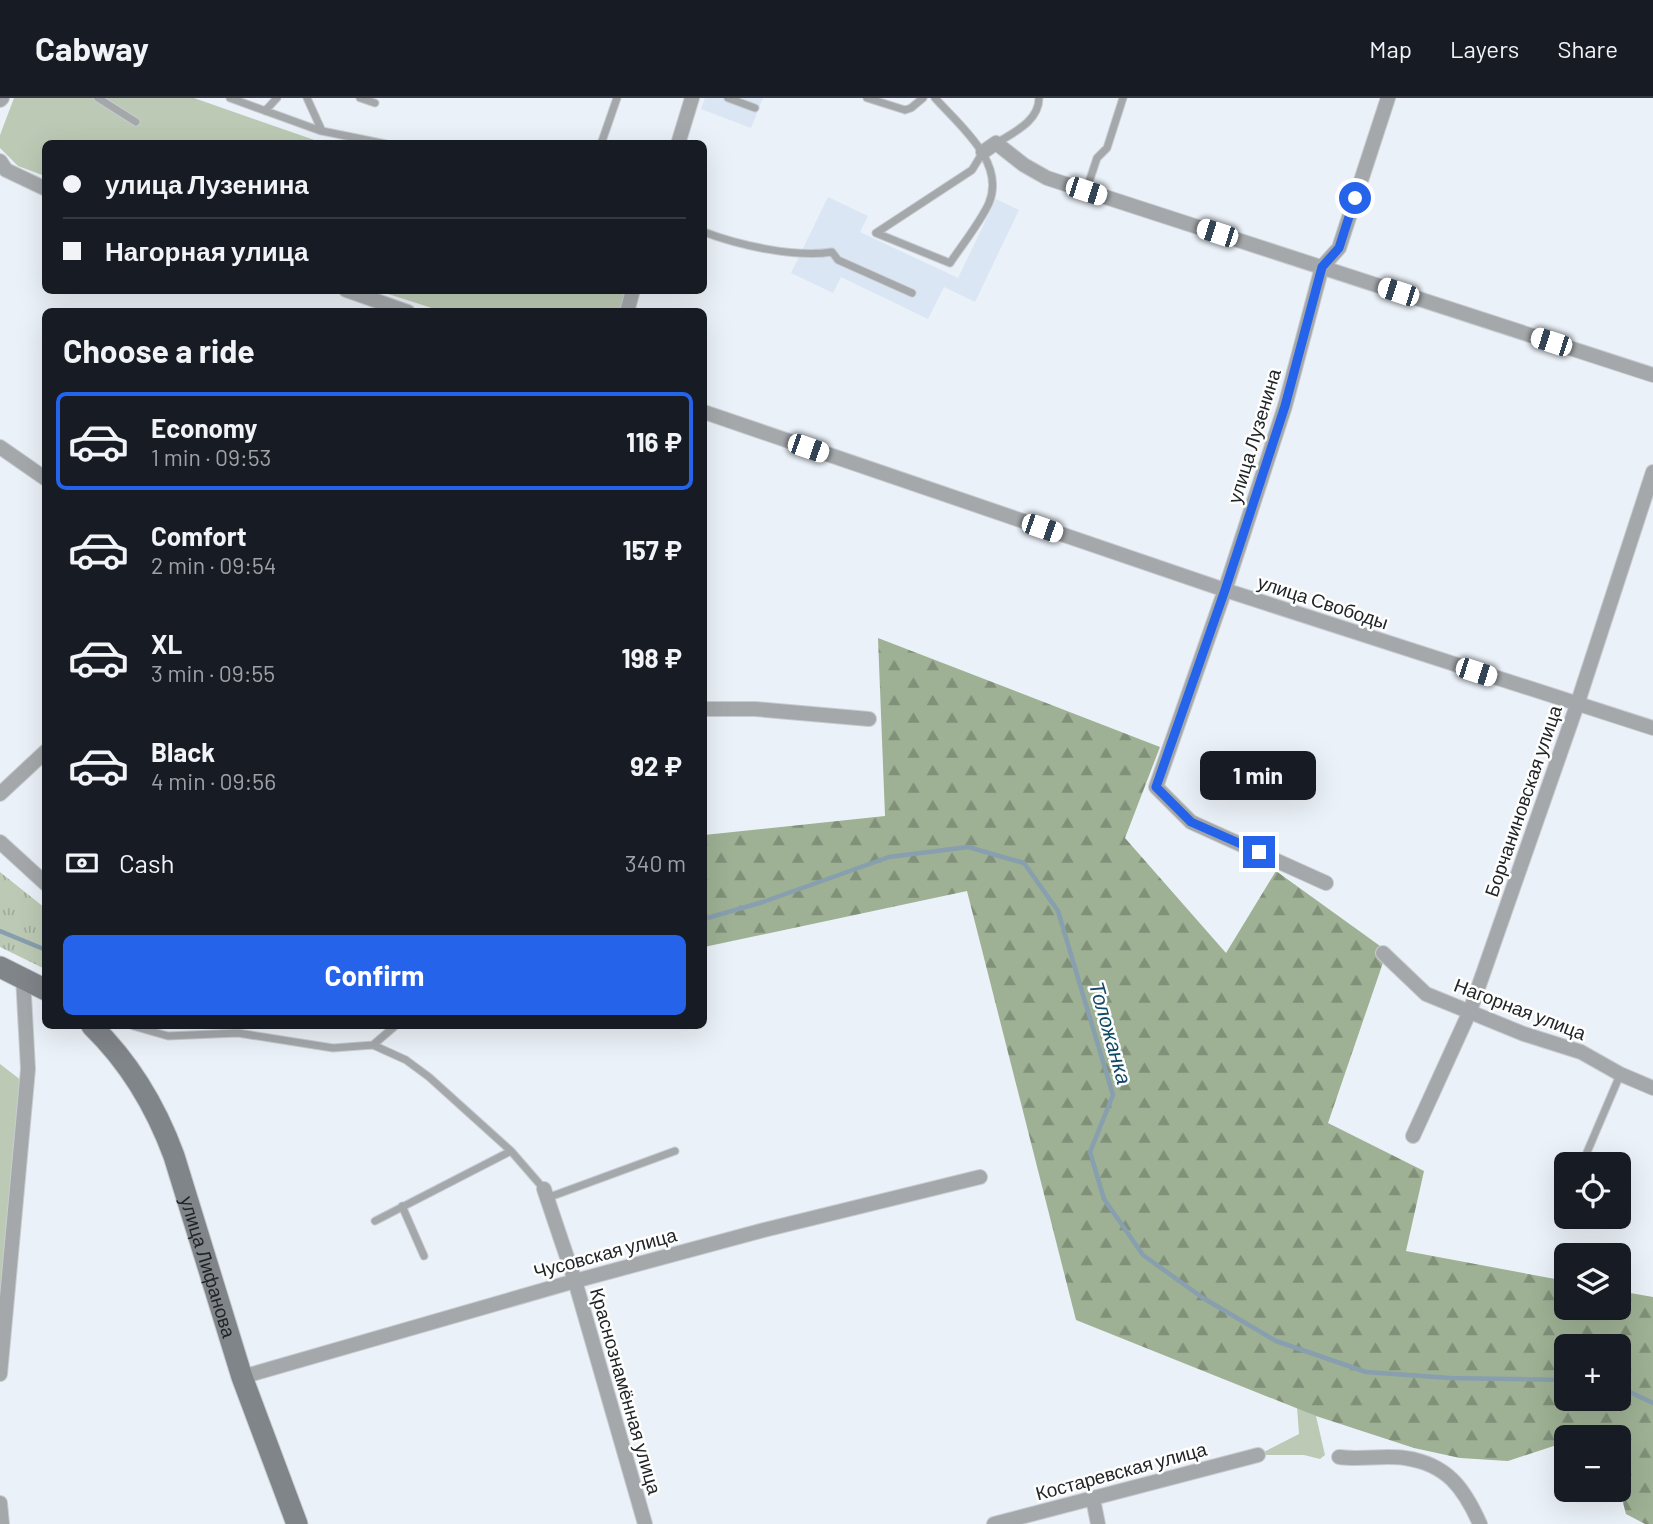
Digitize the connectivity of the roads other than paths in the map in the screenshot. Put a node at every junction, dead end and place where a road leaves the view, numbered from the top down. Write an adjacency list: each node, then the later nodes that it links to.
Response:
1 (98, 98): 19 (lane)
2 (230, 98): 18 (lane)
3 (277, 98): 18 (lane)
4 (307, 98): 20 (lane)
5 (360, 98): 16 (lane)
6 (617, 98): 22 (lane)
7 (692, 98): 23 (street)
8 (728, 98): 17 (lane)
9 (867, 98): 10 (lane)
10 (923, 98)
11 (934, 98): 25 (lane)
12 (1048, 98): 15 (lane)
13 (1122, 98): 28 (lane)
14 (1388, 98): 30 (street, улица Лузенина)
15 (1040, 100): 24 (lane)
16 (375, 103)
17 (755, 108)
18 (265, 111): 20 (lane)
19 (136, 122)
20 (321, 131): 21 (lane)
21 (366, 140)
22 (602, 140)
23 (679, 140)
24 (996, 143): 25 (street); 28 (street)
25 (983, 152): 25 (lane)
26 (0, 161): 27 (street)
27 (42, 187)
28 (1086, 191): 30 (street)
29 (707, 233): 31 (lane)
30 (1322, 267): 34 (street); 39 (street, улица Лузенина)
31 (912, 293)
32 (357, 294): 33 (street)
33 (397, 308)
34 (1653, 375)
35 (707, 413): 39 (street, улица Свободы)
36 (0, 447): 38 (street)
37 (1653, 472): 40 (street, Борчаниновская улица)
38 (42, 475)
39 (1225, 590): 40 (street, улица Свободы); 48 (street, улица Лузенина)
40 (1577, 705): 43 (street, улица Свободы); 53 (street, Борчаниновская улица)
41 (707, 709): 42 (street)
42 (869, 719)
43 (1653, 728)
44 (42, 755): 45 (street)
45 (0, 794)
46 (0, 842): 47 (street)
47 (42, 880)
48 (1326, 883)
49 (1383, 953): 53 (street, Нагорная улица)
50 (0, 967): 51 (street)
51 (23, 977): 52 (street); 70 (street)
52 (42, 988)
53 (1470, 1011): 58 (street, Нагорная улица); 60 (street, Борчаниновская улица)
54 (94, 1029): 71 (street, улица Лифанова)
55 (144, 1029): 57 (lane)
56 (392, 1029): 57 (lane)
57 (373, 1045): 61 (lane)
58 (1620, 1074): 59 (street, Нагорная улица); 63 (lane)
59 (1653, 1088)
60 (1413, 1136)
61 (511, 1151): 65 (lane); 66 (lane)
62 (675, 1151): 65 (lane)
63 (1587, 1152)
64 (980, 1177): 69 (street, Чусовская улица)
65 (546, 1194): 69 (street, Краснознамённая улица)
66 (402, 1206): 67 (lane); 68 (lane)
67 (374, 1221)
68 (424, 1256)
69 (575, 1281): 71 (street, Чусовская улица); 78 (street, Краснознамённая улица)
70 (0, 1374)
71 (242, 1377): 77 (street, улица Лифанова)
72 (1258, 1455): 74 (street, Костаревская улица)
73 (1339, 1457): 81 (street)
74 (1093, 1499): 79 (street, Костаревская улица); 80 (street)
75 (0, 1503): 76 (street)
76 (2, 1524)
77 (297, 1524)
78 (645, 1524)
79 (994, 1524)
80 (1098, 1524)
81 (1480, 1524)

